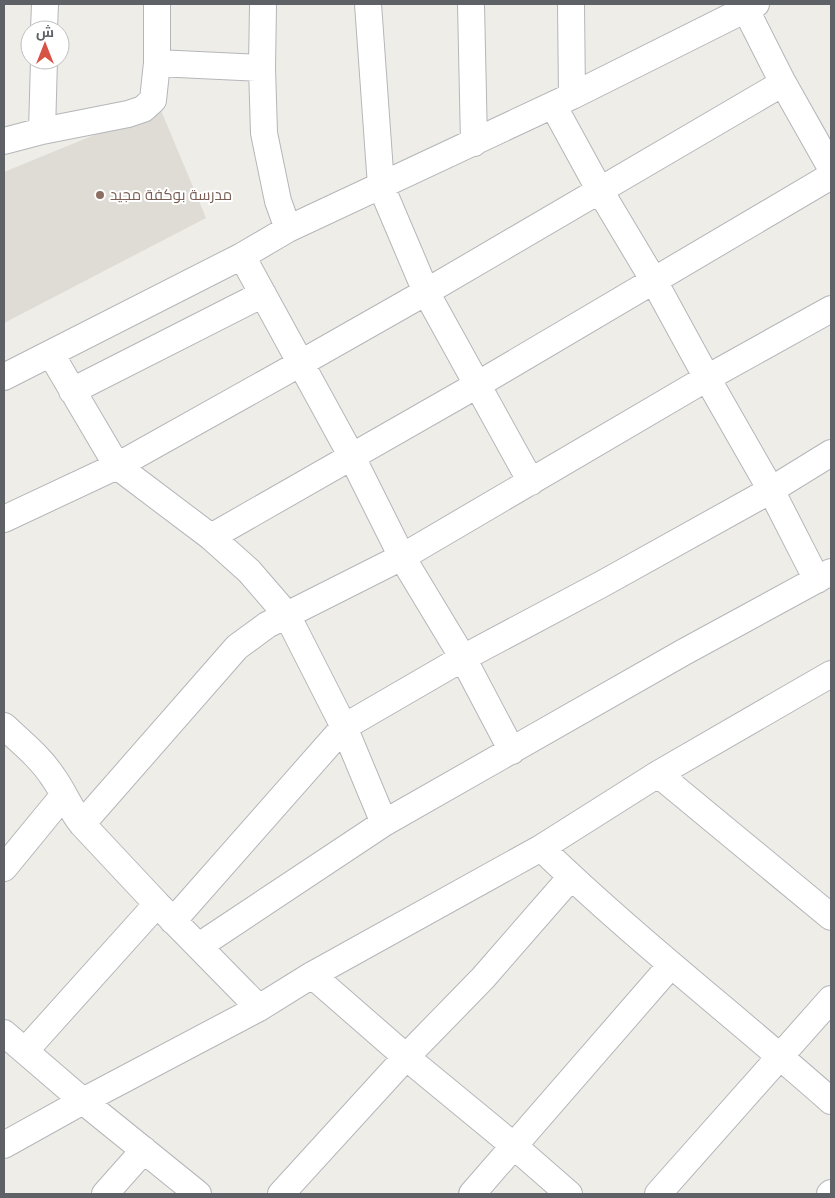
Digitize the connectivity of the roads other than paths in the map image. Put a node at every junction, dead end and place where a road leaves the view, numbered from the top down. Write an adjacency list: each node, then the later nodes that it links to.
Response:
1 (44, 4): 8 (street)
2 (157, 4): 9 (street)
3 (263, 4): 10 (street)
4 (368, 4): 19 (street)
5 (471, 4): 16 (street)
6 (571, 4): 13 (street)
7 (749, 5): 12 (street); 13 (street)
8 (44, 20)
9 (157, 63): 10 (street); 14 (street)
10 (262, 68): 21 (street)
11 (44, 70): 14 (street)
12 (783, 82): 17 (street); 20 (street)
13 (562, 100): 16 (street); 20 (street)
14 (42, 131): 15 (street)
15 (4, 141)
16 (474, 143): 19 (street)
17 (831, 168)
18 (831, 176): 23 (street)
19 (381, 186): 21 (street); 24 (street)
20 (599, 189): 23 (street); 24 (street)
21 (288, 229): 22 (street)
22 (242, 256): 25 (street); 27 (street)
23 (654, 280): 30 (street); 31 (street)
24 (426, 292): 28 (street); 31 (street)
25 (263, 294): 28 (street); 32 (street)
26 (831, 309): 30 (street)
27 (51, 354): 29 (street); 32 (street)
28 (301, 363): 34 (street); 35 (street)
29 (4, 377)
30 (707, 378): 36 (street); 37 (street)
31 (477, 384): 34 (street); 36 (street)
32 (72, 391): 35 (street)
33 (831, 453): 37 (street)
34 (352, 457): 39 (street); 40 (street)
35 (117, 466): 38 (street); 39 (street)
36 (531, 482): 40 (street)
37 (771, 490): 41 (street); 43 (street)
38 (4, 519)
39 (211, 537): 42 (street)
40 (402, 557): 42 (street); 43 (street)
41 (824, 576): 47 (street)
42 (287, 615): 46 (street); 51 (street)
43 (462, 658): 46 (street); 47 (street)
44 (831, 674): 48 (street)
45 (4, 726): 49 (street)
46 (344, 727): 50 (street); 55 (street)
47 (512, 751): 50 (street)
48 (658, 774): 52 (street); 56 (street)
49 (64, 796): 51 (street); 53 (street)
50 (384, 823): 57 (street)
51 (82, 824): 55 (street)
52 (541, 848): 54 (street); 59 (street)
53 (4, 868)
54 (571, 877): 58 (street); 65 (street)
55 (165, 912): 57 (street); 63 (street)
56 (831, 918)
57 (198, 946): 61 (street)
58 (670, 964): 64 (street); 69 (street)
59 (312, 975): 61 (street); 65 (street)
60 (831, 999): 64 (street)
61 (259, 1008): 66 (street)
62 (4, 1033): 63 (street)
63 (25, 1051): 66 (street)
64 (781, 1056): 67 (street); 76 (street)
65 (406, 1057): 69 (street); 73 (street)
66 (83, 1101): 68 (street); 70 (street)
67 (831, 1101)
68 (4, 1145)
69 (514, 1146): 74 (street); 75 (street)
70 (144, 1150): 71 (street); 72 (street)
71 (105, 1194)
72 (198, 1194)
73 (281, 1194)
74 (472, 1194)
75 (568, 1194)
76 (658, 1194)

